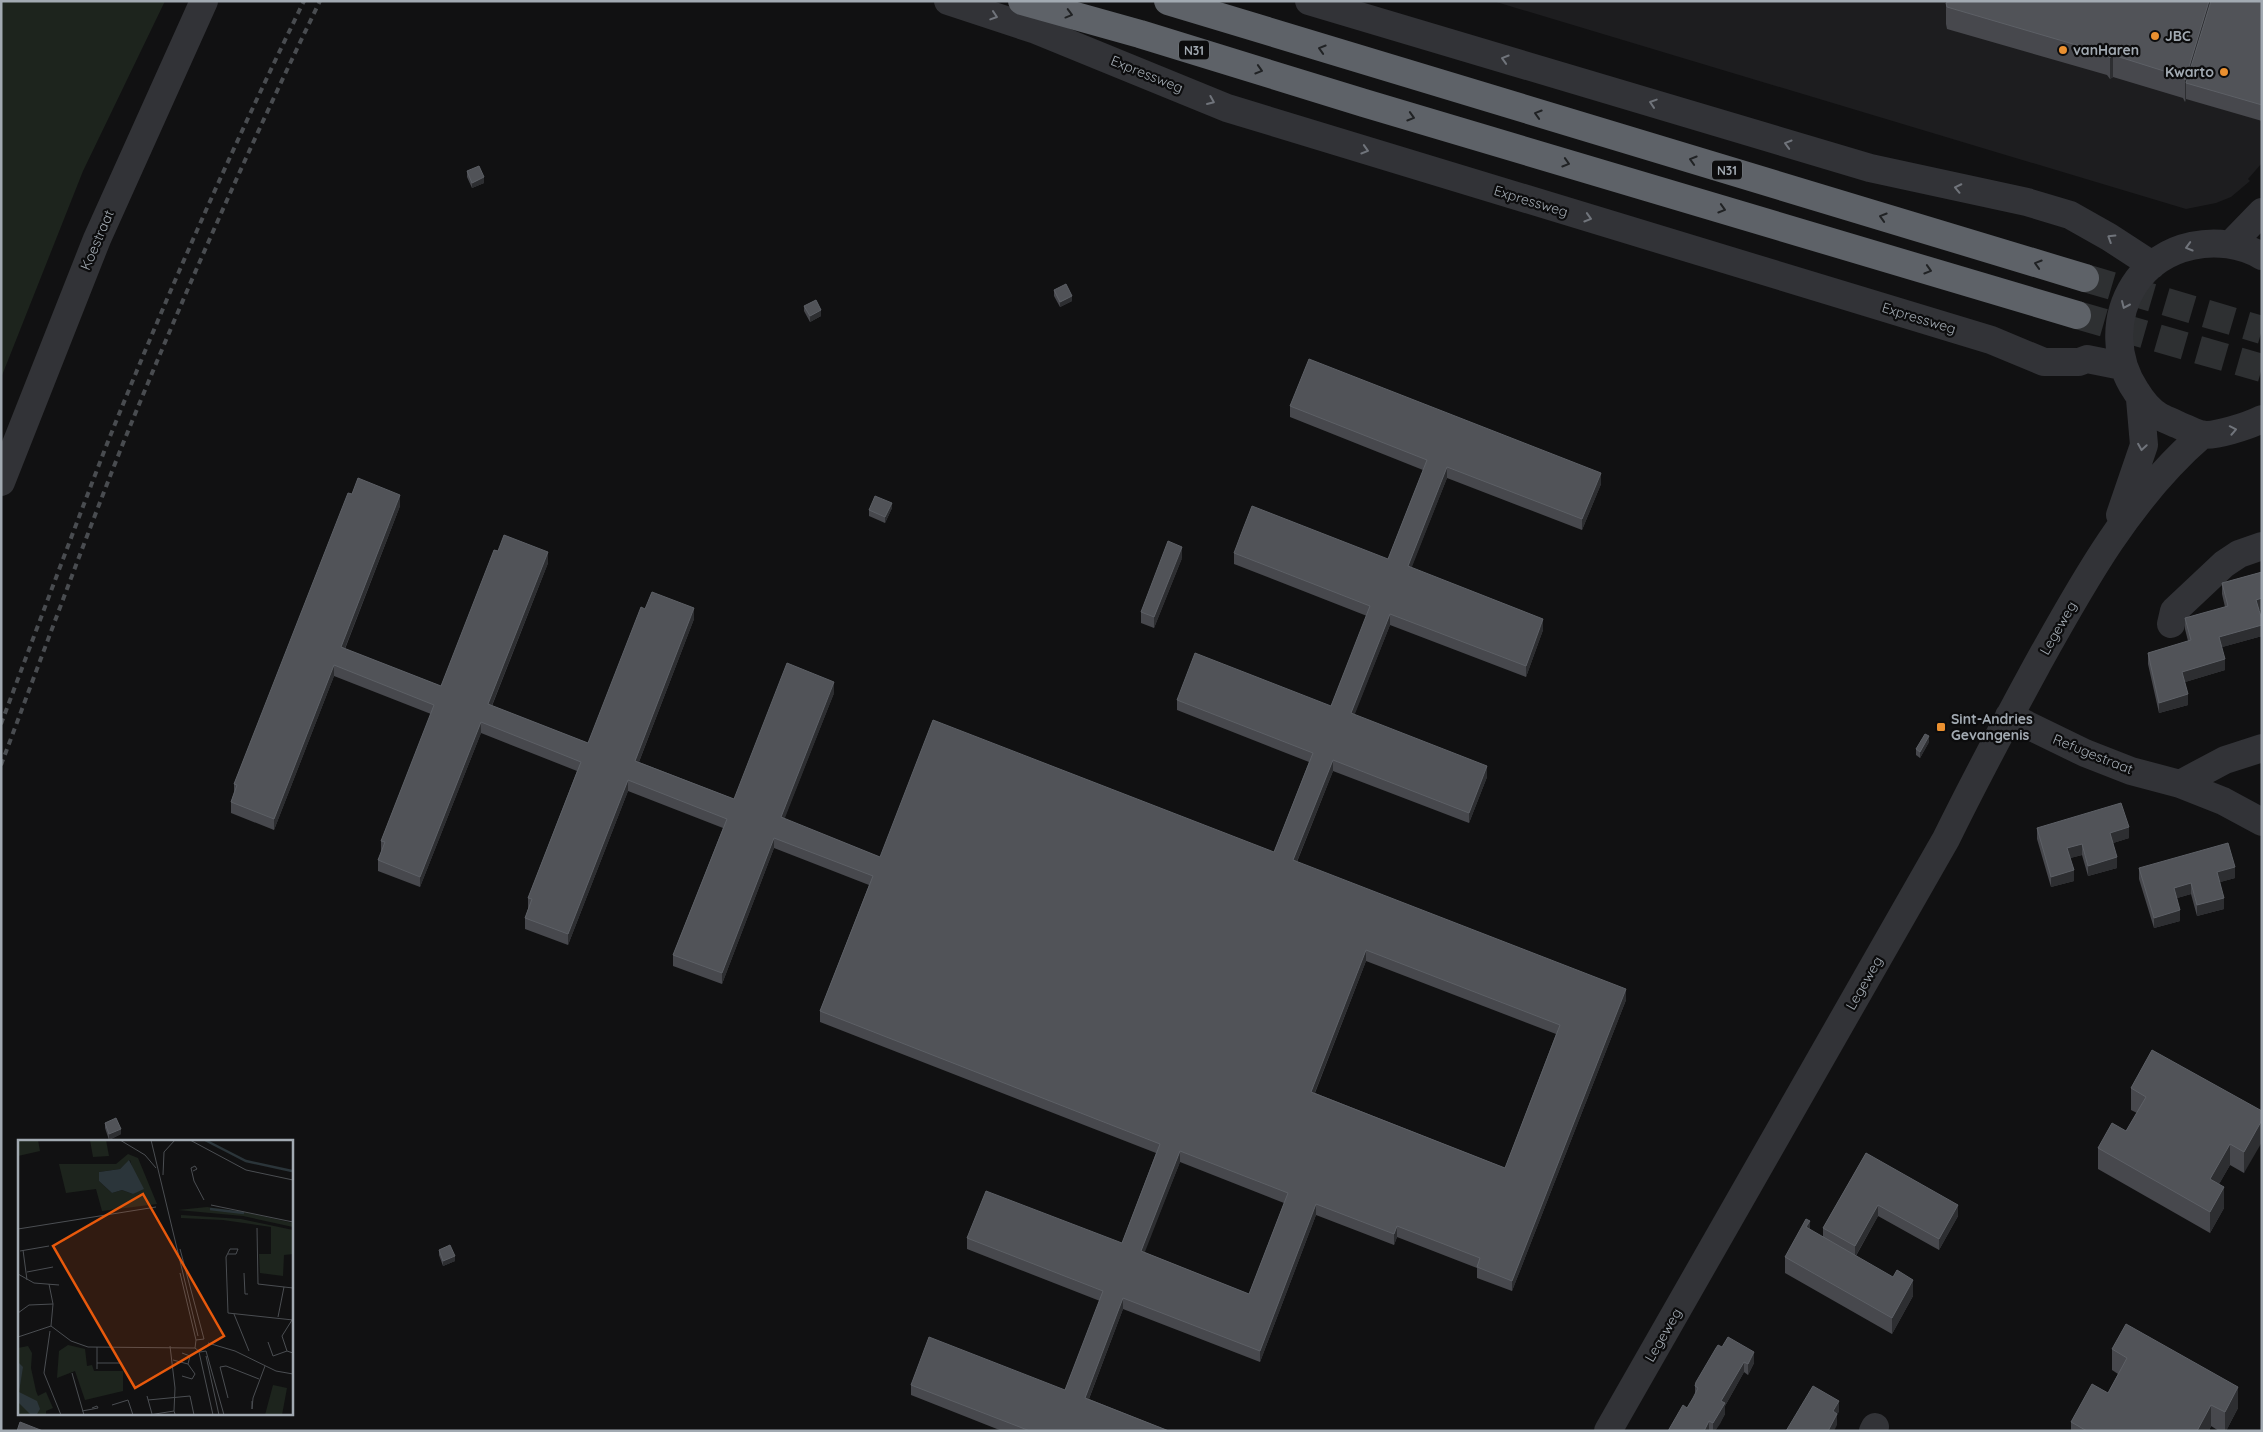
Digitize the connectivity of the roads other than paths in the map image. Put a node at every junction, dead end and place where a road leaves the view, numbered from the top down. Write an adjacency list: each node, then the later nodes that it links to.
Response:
1 (204, 1): 16 (street, Koestraat)
2 (948, 1): 12 (street, Expressweg, one-way to 12)
3 (1022, 1): 11 (highway, N31, one-way to 11)
4 (1168, 1): 10 (highway, N31, one-way to 4)
5 (1309, 1): 9 (street, one-way to 5)
6 (2262, 212): 7 (street)
7 (2231, 244): 8 (street); 9 (street, one-way to 9)
8 (2262, 256)
9 (2152, 265): 12 (street, one-way to 12)
10 (2085, 278)
11 (2077, 315)
12 (2122, 366): 13 (street)
13 (2140, 398): 15 (street); 17 (street, Legeweg, one-way to 17)
14 (2262, 419): 15 (street, one-way to 14)
15 (2202, 435): 17 (street, Legeweg)
16 (1, 482)
17 (2114, 533): 20 (street, Legeweg)
18 (2262, 546): 19 (street)
19 (2171, 624)
20 (2009, 716): 22 (street, Refugestraat); 24 (street, Legeweg)
21 (2262, 748): 22 (street)
22 (2180, 784): 23 (street, Refugestraat)
23 (2262, 822)
24 (1608, 1431)

